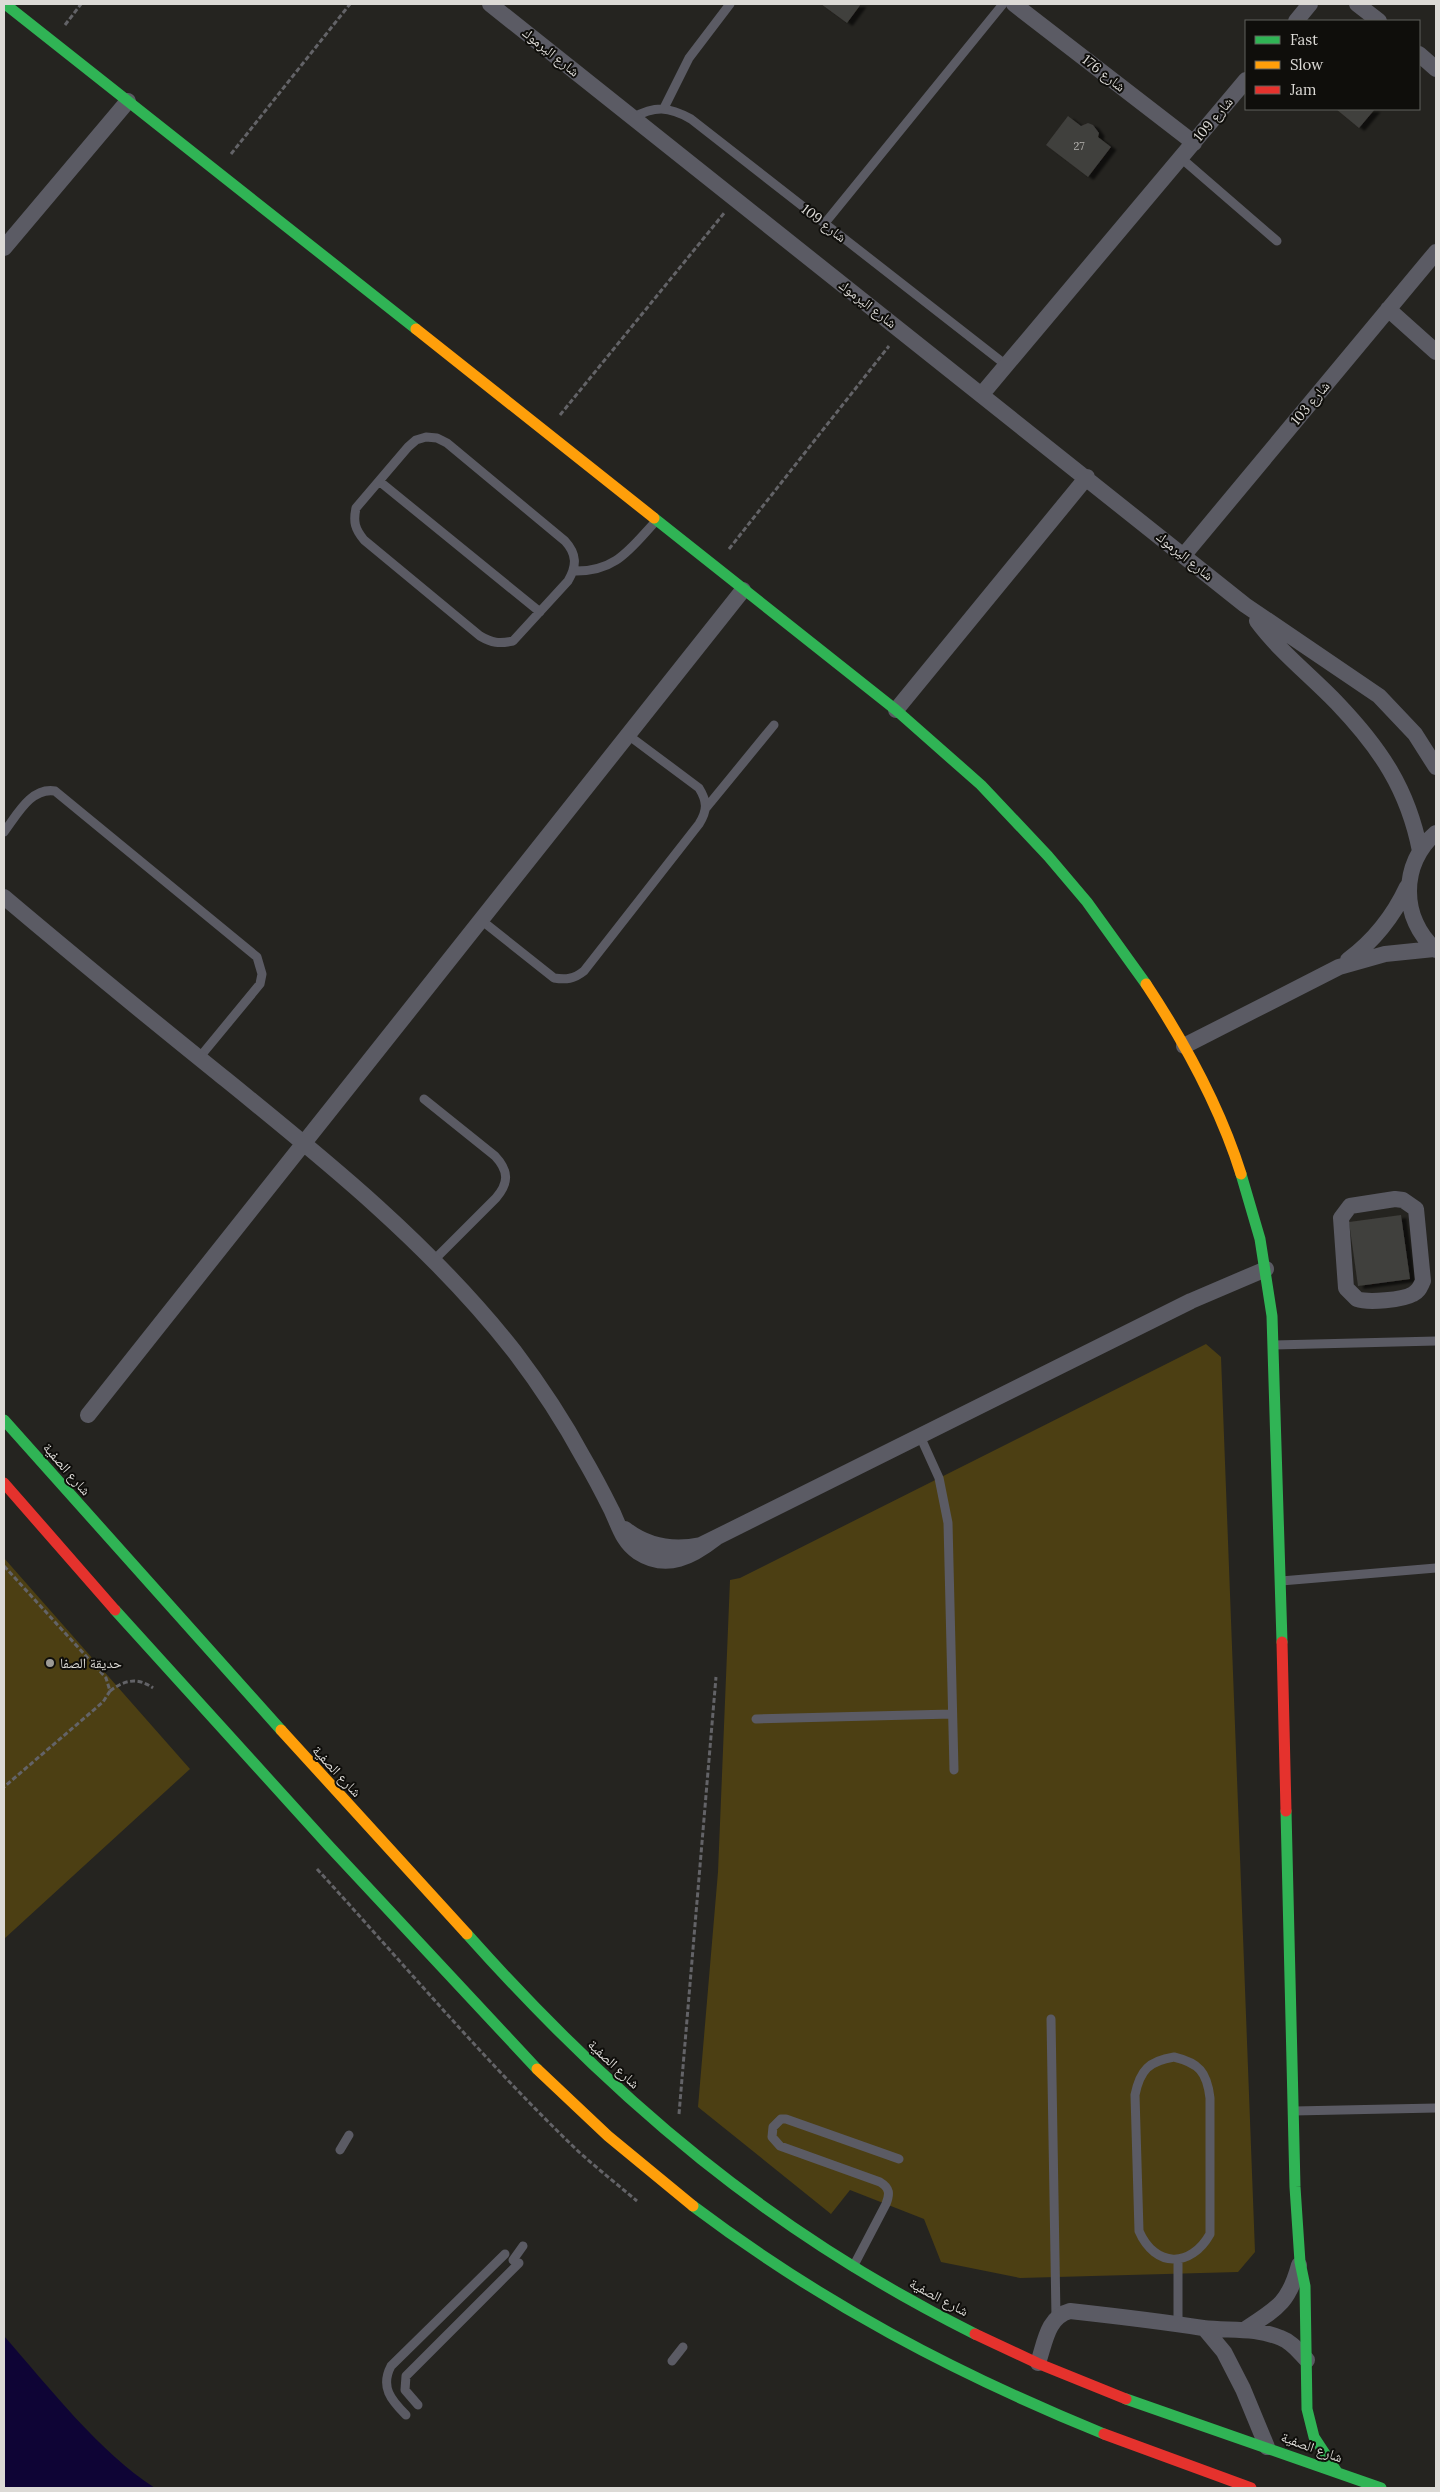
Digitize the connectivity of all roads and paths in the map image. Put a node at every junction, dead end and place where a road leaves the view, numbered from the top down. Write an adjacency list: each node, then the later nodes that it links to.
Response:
1 (5, 4): 14 (main road)
2 (350, 4): 19 (path)
3 (490, 4): 16 (street, شارع اليرموك)
4 (730, 4): 15 (lane)
5 (1003, 4): 21 (lane)
6 (1014, 4): 17 (street, شارع 176)
7 (1310, 4): 9 (street)
8 (1357, 4): 10 (street)
9 (1297, 20)
10 (1378, 20)
11 (1420, 55): 12 (street)
12 (1436, 69)
13 (1245, 81): 17 (street, شارع 109)
14 (128, 101): 19 (main road); 23 (street)
15 (664, 108): 16 (lane); 21 (lane, شارع 109)
16 (632, 118): 20 (street, شارع اليرموك)
17 (1194, 143): 18 (street, شارع 109)
18 (1181, 158): 22 (lane); 28 (street, شارع 109)
19 (216, 172): 30 (main road)
20 (735, 200): 26 (street, شارع اليرموك); 30 (path)
21 (825, 223): 28 (lane, شارع 109)
22 (1278, 241)
23 (4, 248)
24 (1436, 252): 25 (street, شارع 103)
25 (1388, 309): 27 (street); 34 (street, شارع 103)
26 (901, 330): 29 (street, شارع اليرموك); 35 (path)
27 (1436, 352)
28 (1006, 365): 29 (street, شارع 109)
29 (982, 394): 31 (street, شارع اليرموك)
30 (546, 433): 33 (main road)
31 (1087, 477): 34 (street, شارع اليرموك); 40 (street)
32 (379, 481): 36 (lane); 39 (lane); 39 (lane)
33 (656, 521): 35 (main road); 36 (lane)
34 (1184, 555): 38 (street, شارع اليرموك)
35 (714, 567): 37 (main road)
36 (574, 571): 39 (lane)
37 (743, 590): 40 (main road); 42 (street)
38 (1245, 605): 43 (street, شارع اليرموك); 47 (street, شارع اليرموك)
39 (540, 612)
40 (896, 710): 53 (main road)
41 (774, 725): 44 (lane)
42 (628, 735): 44 (lane); 50 (street)
43 (1436, 767)
44 (706, 808): 50 (lane)
45 (4, 832): 54 (lane)
46 (1436, 833): 47 (street)
47 (1420, 851): 48 (street)
48 (1408, 885): 51 (street); 52 (street)
49 (4, 898): 54 (street)
50 (481, 920): 56 (street)
51 (1435, 949): 52 (street)
52 (1339, 967): 53 (street)
53 (1184, 1046): 59 (main road)
54 (199, 1058): 56 (street)
55 (424, 1099): 58 (lane)
56 (303, 1142): 58 (street); 62 (street)
57 (1428, 1249): 57 (street)
58 (435, 1259): 64 (street)
59 (1266, 1269): 61 (main road); 64 (street)
60 (1436, 1341): 61 (lane)
61 (1274, 1345): 68 (main road)
62 (88, 1415)
63 (4, 1420): 81 (main road, شارع الصفية)
64 (920, 1436): 72 (lane)
65 (4, 1483): 86 (main road)
66 (4, 1566): 71 (path)
67 (1436, 1568): 68 (lane)
68 (1281, 1581): 79 (main road)
69 (716, 1677): 81 (path)
70 (155, 1690): 71 (path)
71 (110, 1691): 75 (path)
72 (952, 1714): 73 (lane); 74 (lane)
73 (756, 1719)
74 (954, 1770)
75 (4, 1787)
76 (312, 1864): 84 (path)
77 (1051, 2019): 92 (lane)
78 (1436, 2108): 79 (lane)
79 (1294, 2111): 90 (main road)
80 (349, 2135): 82 (lane)
81 (677, 2140): 91 (main road, شارع الصفية)
82 (340, 2150)
83 (898, 2159): 91 (lane)
84 (637, 2201)
85 (741, 2224): 86 (main road)
86 (740, 2241): 104 (main road)
87 (523, 2246): 100 (lane)
88 (505, 2254): 101 (lane)
89 (1178, 2260): 89 (lane); 93 (lane)
90 (1300, 2262): 95 (street); 97 (main road)
91 (852, 2267): 99 (main road, شارع الصفية)
92 (1056, 2317): 93 (street); 99 (street)
93 (1178, 2322): 94 (street)
94 (1204, 2328): 95 (street); 102 (street)
95 (1247, 2328): 97 (street)
96 (683, 2347): 98 (lane)
97 (1307, 2360): 103 (main road)
98 (672, 2361)
99 (1038, 2363): 102 (main road, شارع الصفية)
100 (418, 2405)
101 (406, 2415)
102 (1267, 2447): 103 (main road, شارع الصفية)
103 (1337, 2472): 105 (main road, شارع الصفية)
104 (1251, 2488)
105 (1381, 2488)

